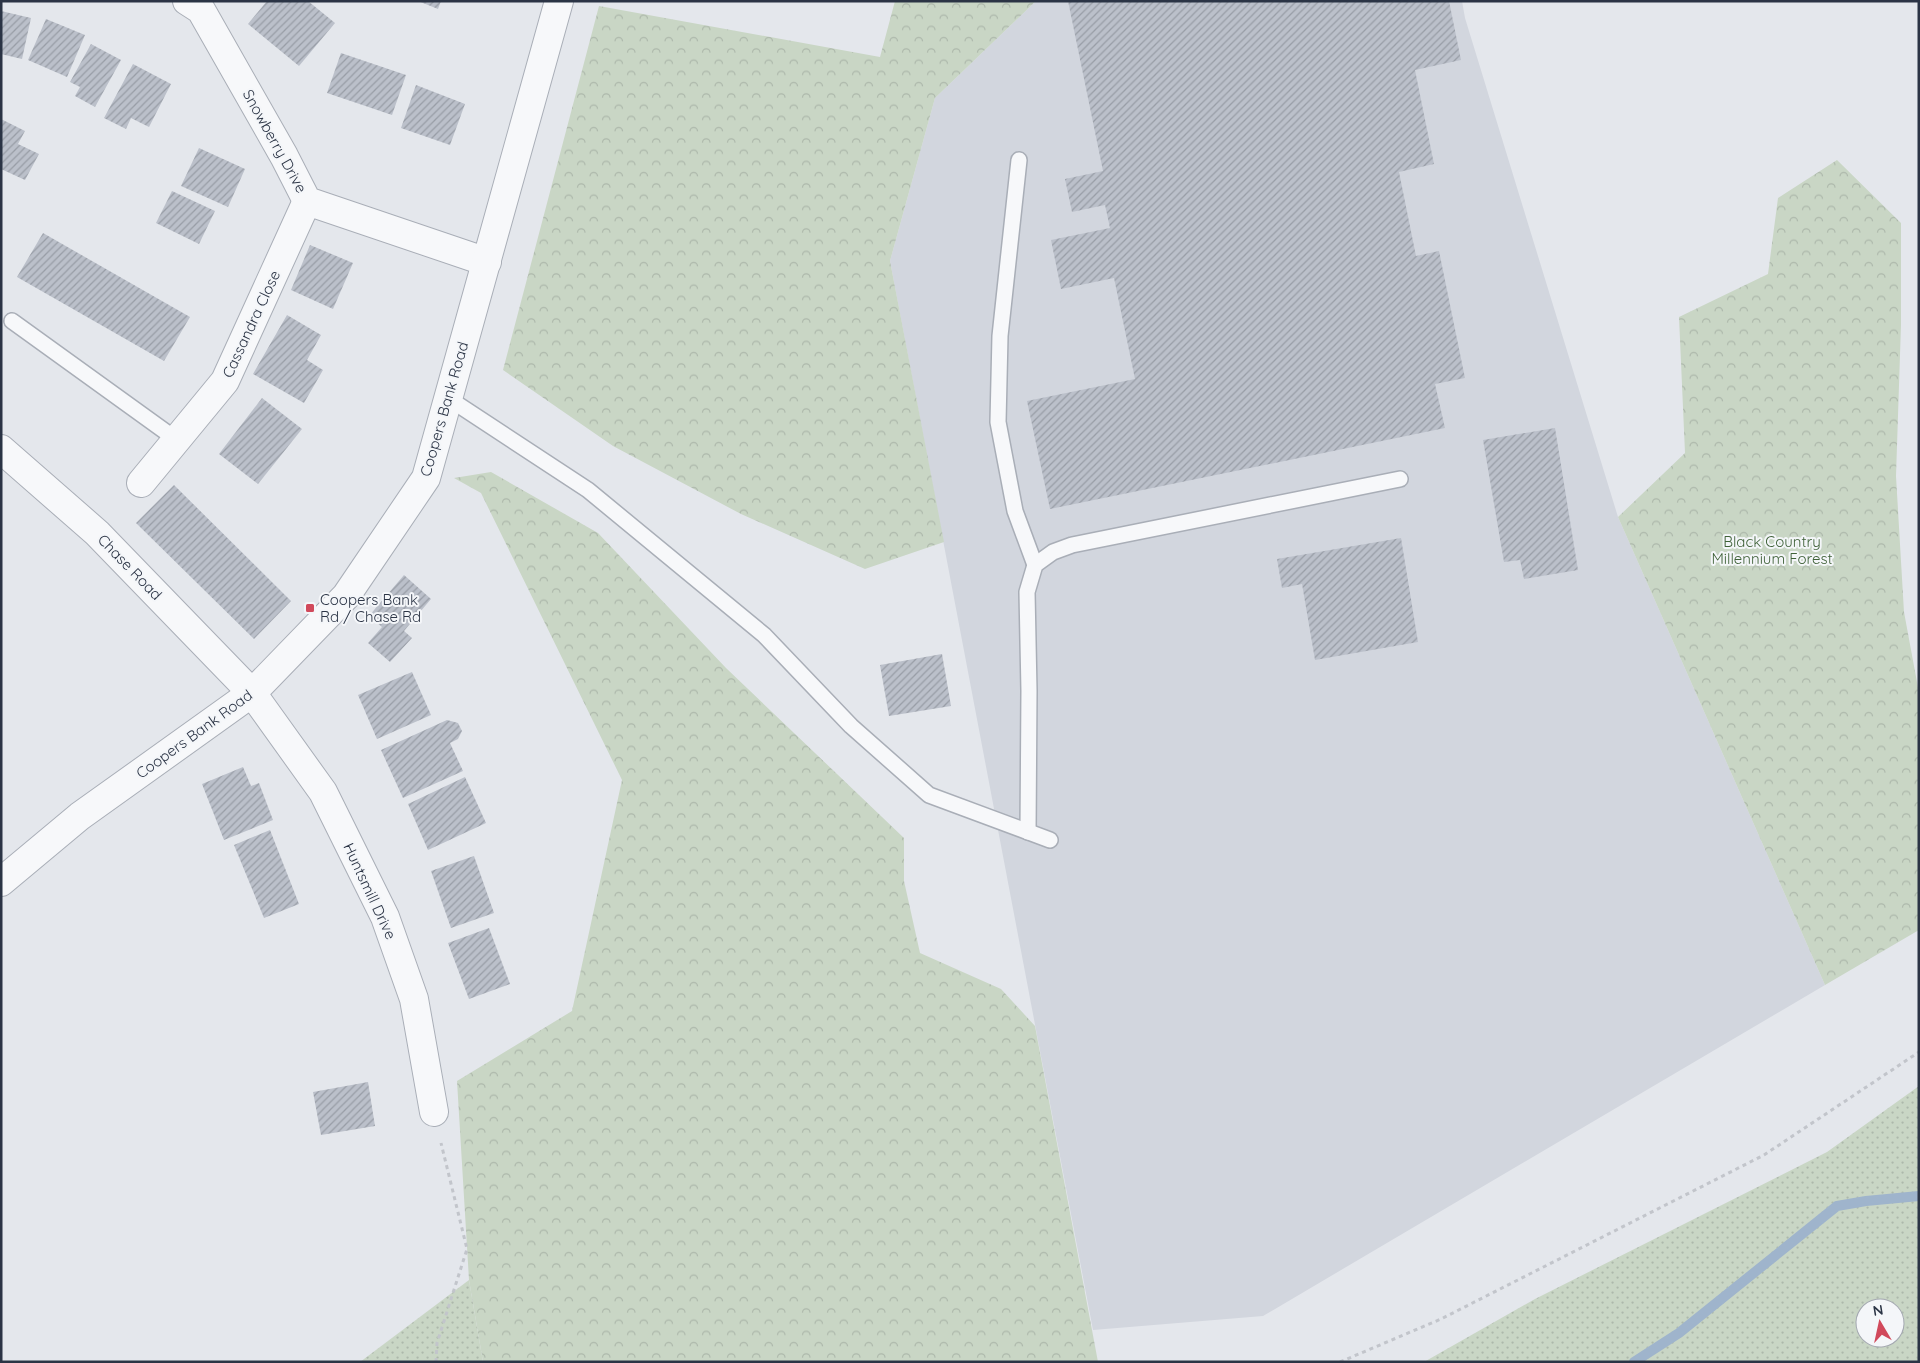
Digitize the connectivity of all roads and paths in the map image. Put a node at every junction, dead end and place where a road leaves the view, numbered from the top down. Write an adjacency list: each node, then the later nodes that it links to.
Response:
1 (559, 1): 5 (street, Coopers Bank Road)
2 (200, 4): 4 (street, Snowberry Drive)
3 (1019, 160): 12 (lane)
4 (307, 201): 5 (street, Snowberry Drive); 8 (street, Cassandra Close)
5 (487, 262): 7 (street, Coopers Bank Road)
6 (12, 321): 8 (lane)
7 (448, 398): 13 (street, Coopers Bank Road); 14 (lane)
8 (177, 440): 11 (street, Cassandra Close)
9 (1, 449): 13 (street, Chase Road)
10 (1400, 479): 12 (lane)
11 (141, 483)
12 (1035, 565): 14 (lane)
13 (252, 692): 16 (street, Coopers Bank Road); 18 (street, Huntsmill Drive)
14 (1028, 832): 15 (lane)
15 (1050, 840)
16 (1, 882)
17 (1919, 1052): 20 (path)
18 (434, 1112): 19 (path)
19 (436, 1362)
20 (1340, 1362)

